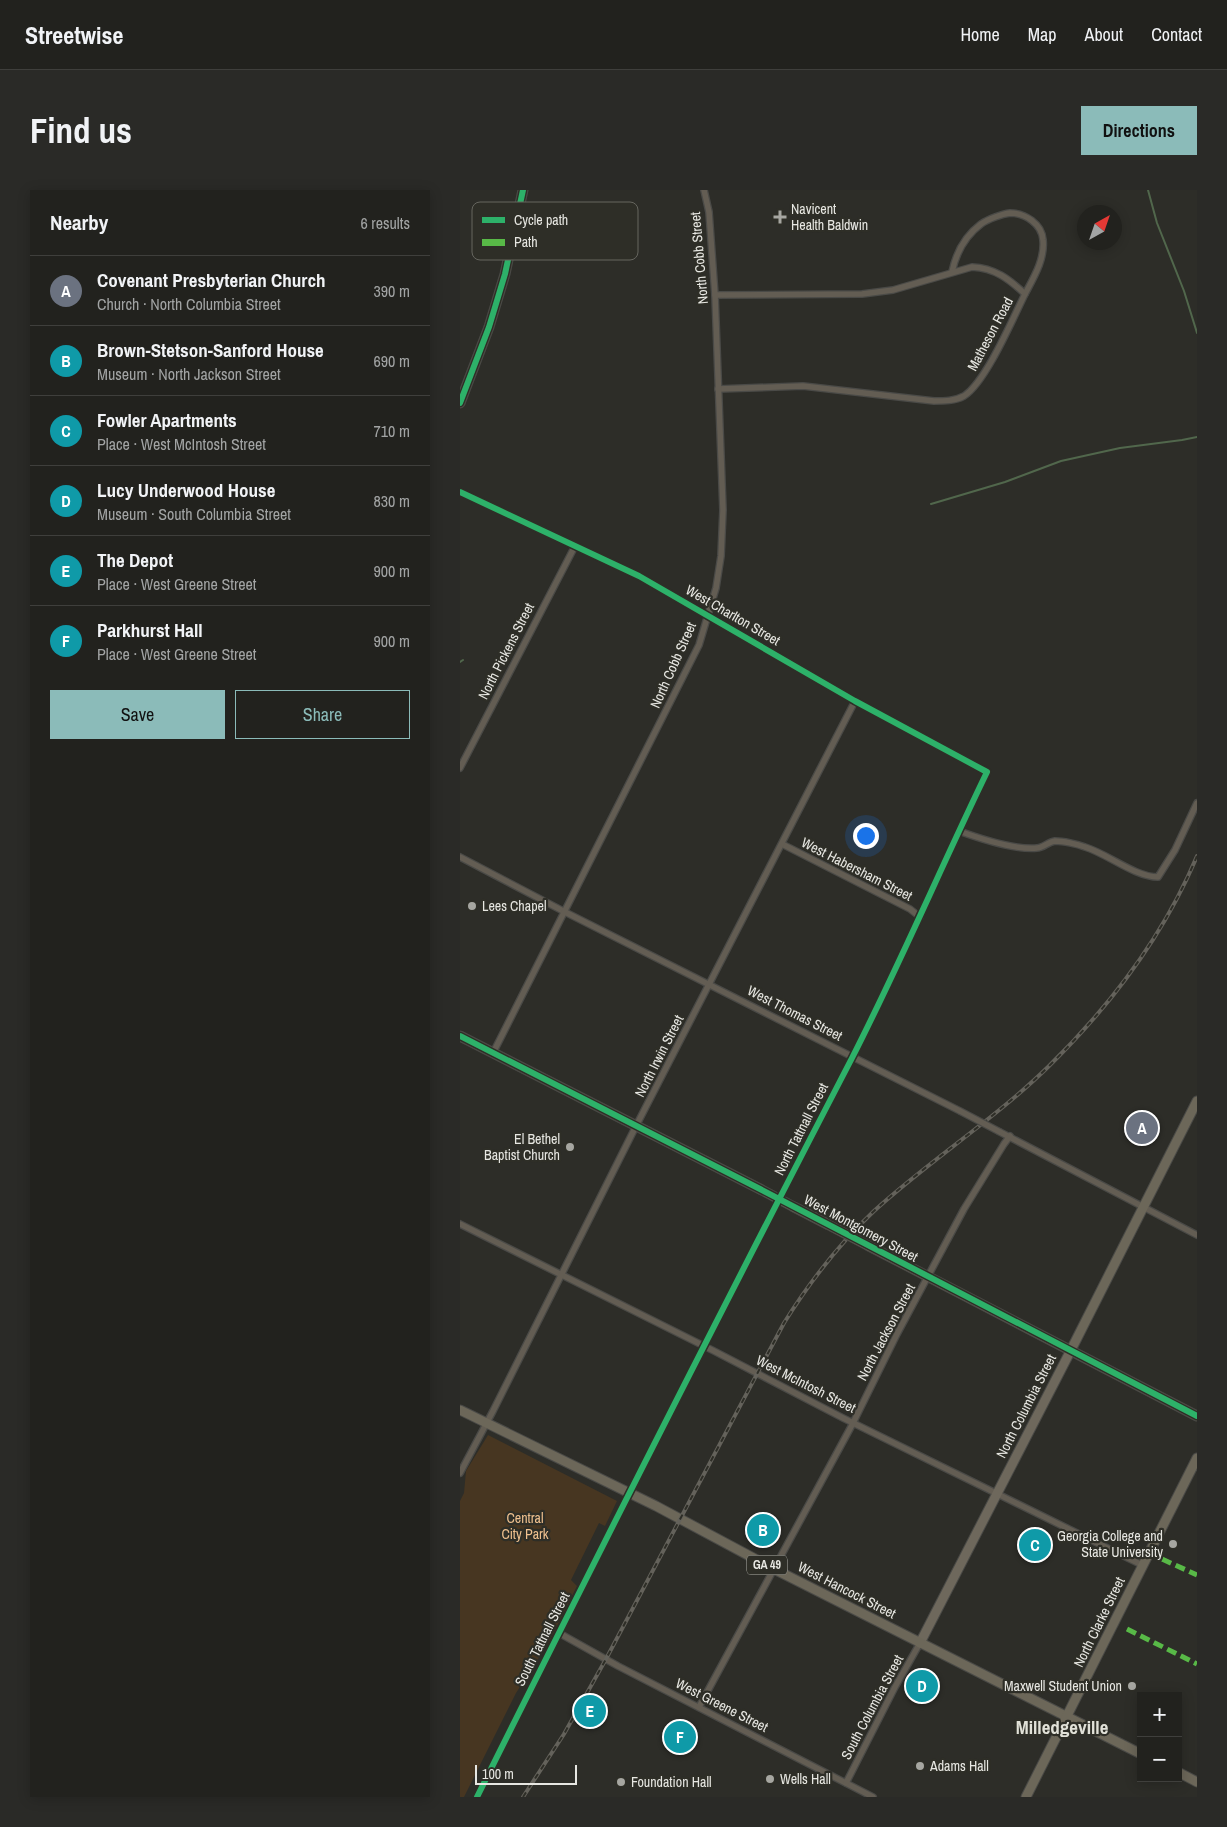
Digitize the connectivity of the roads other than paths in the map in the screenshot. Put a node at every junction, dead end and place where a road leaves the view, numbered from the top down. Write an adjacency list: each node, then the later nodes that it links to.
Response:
1 (704, 190): 5 (street, North Cobb Street)
2 (508, 260): 7 (main road)
3 (952, 272): 4 (street, Matheson Road); 4 (street); 5 (street, Matheson Road)
4 (1026, 294): 6 (street, Matheson Road)
5 (715, 295): 6 (street, North Cobb Street)
6 (718, 389): 10 (street, North Cobb Street)
7 (460, 403)
8 (460, 492): 9 (street, West Charlton Street)
9 (575, 546): 10 (street, West Charlton Street); 12 (street, North Pickens Street)
10 (708, 615): 11 (street, West Charlton Street); 18 (street, North Cobb Street)
11 (855, 701): 13 (street, West Charlton Street); 16 (street, North Irwin Street)
12 (460, 768)
13 (987, 772): 15 (street, North Tattnall Street)
14 (1197, 803): 15 (street)
15 (959, 831): 19 (street, North Tattnall Street)
16 (782, 844): 19 (street, West Habersham Street); 20 (street, North Irwin Street)
17 (460, 857): 18 (street, West Thomas Street)
18 (565, 912): 20 (street, West Thomas Street); 22 (street, North Cobb Street)
19 (920, 917): 23 (street, North Tattnall Street)
20 (709, 984): 23 (street, West Thomas Street); 25 (street, North Irwin Street)
21 (460, 1036): 22 (main road, West Montgomery Street)
22 (493, 1053): 25 (main road, West Montgomery Street)
23 (852, 1056): 26 (street, West Thomas Street, bridge); 32 (street, North Tattnall Street)
24 (1197, 1101): 27 (main road, North Columbia Street)
25 (636, 1126): 30 (street, North Irwin Street); 31 (main road, West Montgomery Street, bridge)
26 (1010, 1136): 27 (street, West Thomas Street); 31 (street, North Jackson Street)
27 (1144, 1206): 29 (street, West Thomas Street); 33 (main road, North Columbia Street)
28 (460, 1224): 30 (street, West McIntosh Street)
29 (1197, 1235)
30 (560, 1275): 32 (street, West McIntosh Street); 37 (street, North Irwin Street)
31 (928, 1278): 33 (main road, West Montgomery Street); 36 (street, North Jackson Street)
32 (704, 1347): 36 (street, West McIntosh Street); 40 (street, North Tattnall Street)
33 (1070, 1350): 35 (main road, West Montgomery Street); 41 (street, North Columbia Street)
34 (460, 1410): 37 (main road, West Hancock Street / GA 49)
35 (1197, 1416)
36 (853, 1422): 41 (street, West McIntosh Street); 43 (street, North Jackson Street)
37 (486, 1424): 39 (street, North Irwin Street); 40 (main road, West Hancock Street / GA 49)
38 (1197, 1458): 42 (main road, North Clarke Street)
39 (460, 1473)
40 (630, 1494): 43 (main road, West Hancock Street / GA 49); 44 (street, South Tattnall Street)
41 (997, 1494): 42 (street, West McIntosh Street); 45 (street, North Columbia Street)
42 (1142, 1565): 47 (main road, North Clarke Street)
43 (774, 1569): 45 (main road, West Hancock Street / GA 49); 46 (street, North Jackson Street)
44 (559, 1633): 46 (street, West Greene Street); 52 (street, South Tattnall Street)
45 (920, 1643): 47 (main road, West Hancock Street / GA 49); 51 (street, South Columbia Street)
46 (699, 1707): 51 (street, West Greene Street)
47 (1066, 1717): 48 (main road, West Hancock Street / GA 49); 54 (main road, North Clarke Street)
48 (1137, 1752)
49 (1182, 1774): 50 (main road)
50 (1197, 1782)
51 (846, 1783): 53 (street, West Greene Street)
52 (477, 1797)
53 (873, 1797)
54 (1026, 1797)

